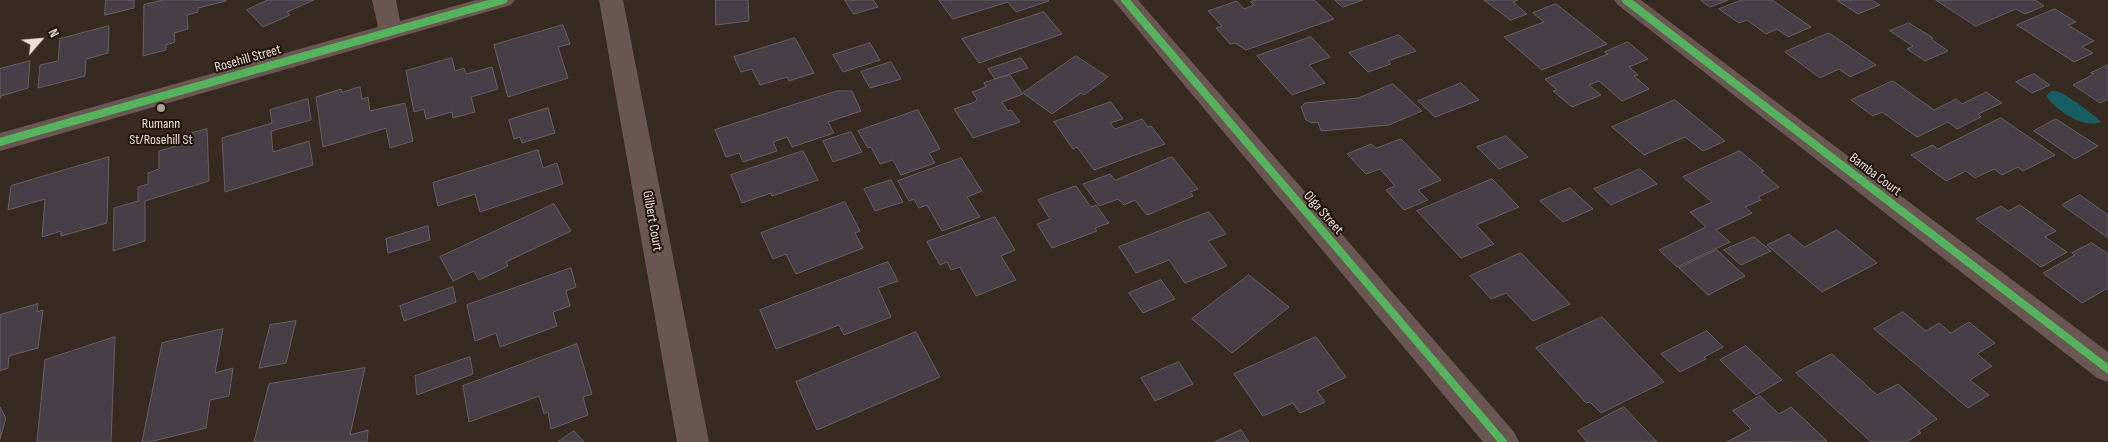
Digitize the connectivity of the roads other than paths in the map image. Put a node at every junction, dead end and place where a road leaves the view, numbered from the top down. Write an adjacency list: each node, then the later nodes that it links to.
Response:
1 (384, 0): 6 (street)
2 (502, 0): 6 (street, Rosehill Street)
3 (611, 0): 9 (street, Gilbert Court)
4 (1125, 0): 10 (street, Olga Street)
5 (1626, 0): 8 (street, Bamba Court)
6 (390, 32): 7 (street, Rosehill Street)
7 (0, 142)
8 (2108, 369)
9 (692, 442)
10 (1502, 442)

